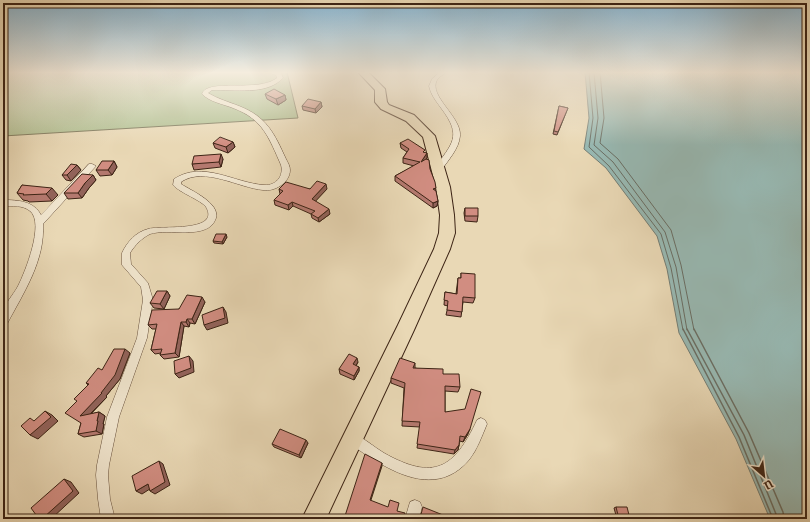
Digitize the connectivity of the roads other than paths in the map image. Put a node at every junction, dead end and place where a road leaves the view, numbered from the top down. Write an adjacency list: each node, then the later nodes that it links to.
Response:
1 (211, 96): 11 (street)
2 (381, 96): 5 (highway)
3 (436, 96): 5 (street)
4 (92, 166): 7 (street)
5 (438, 169): 10 (highway)
6 (3, 203): 7 (street)
7 (39, 223): 8 (street)
8 (3, 321)
9 (481, 424): 10 (street)
10 (353, 439): 12 (highway)
11 (108, 519)
12 (314, 519)

